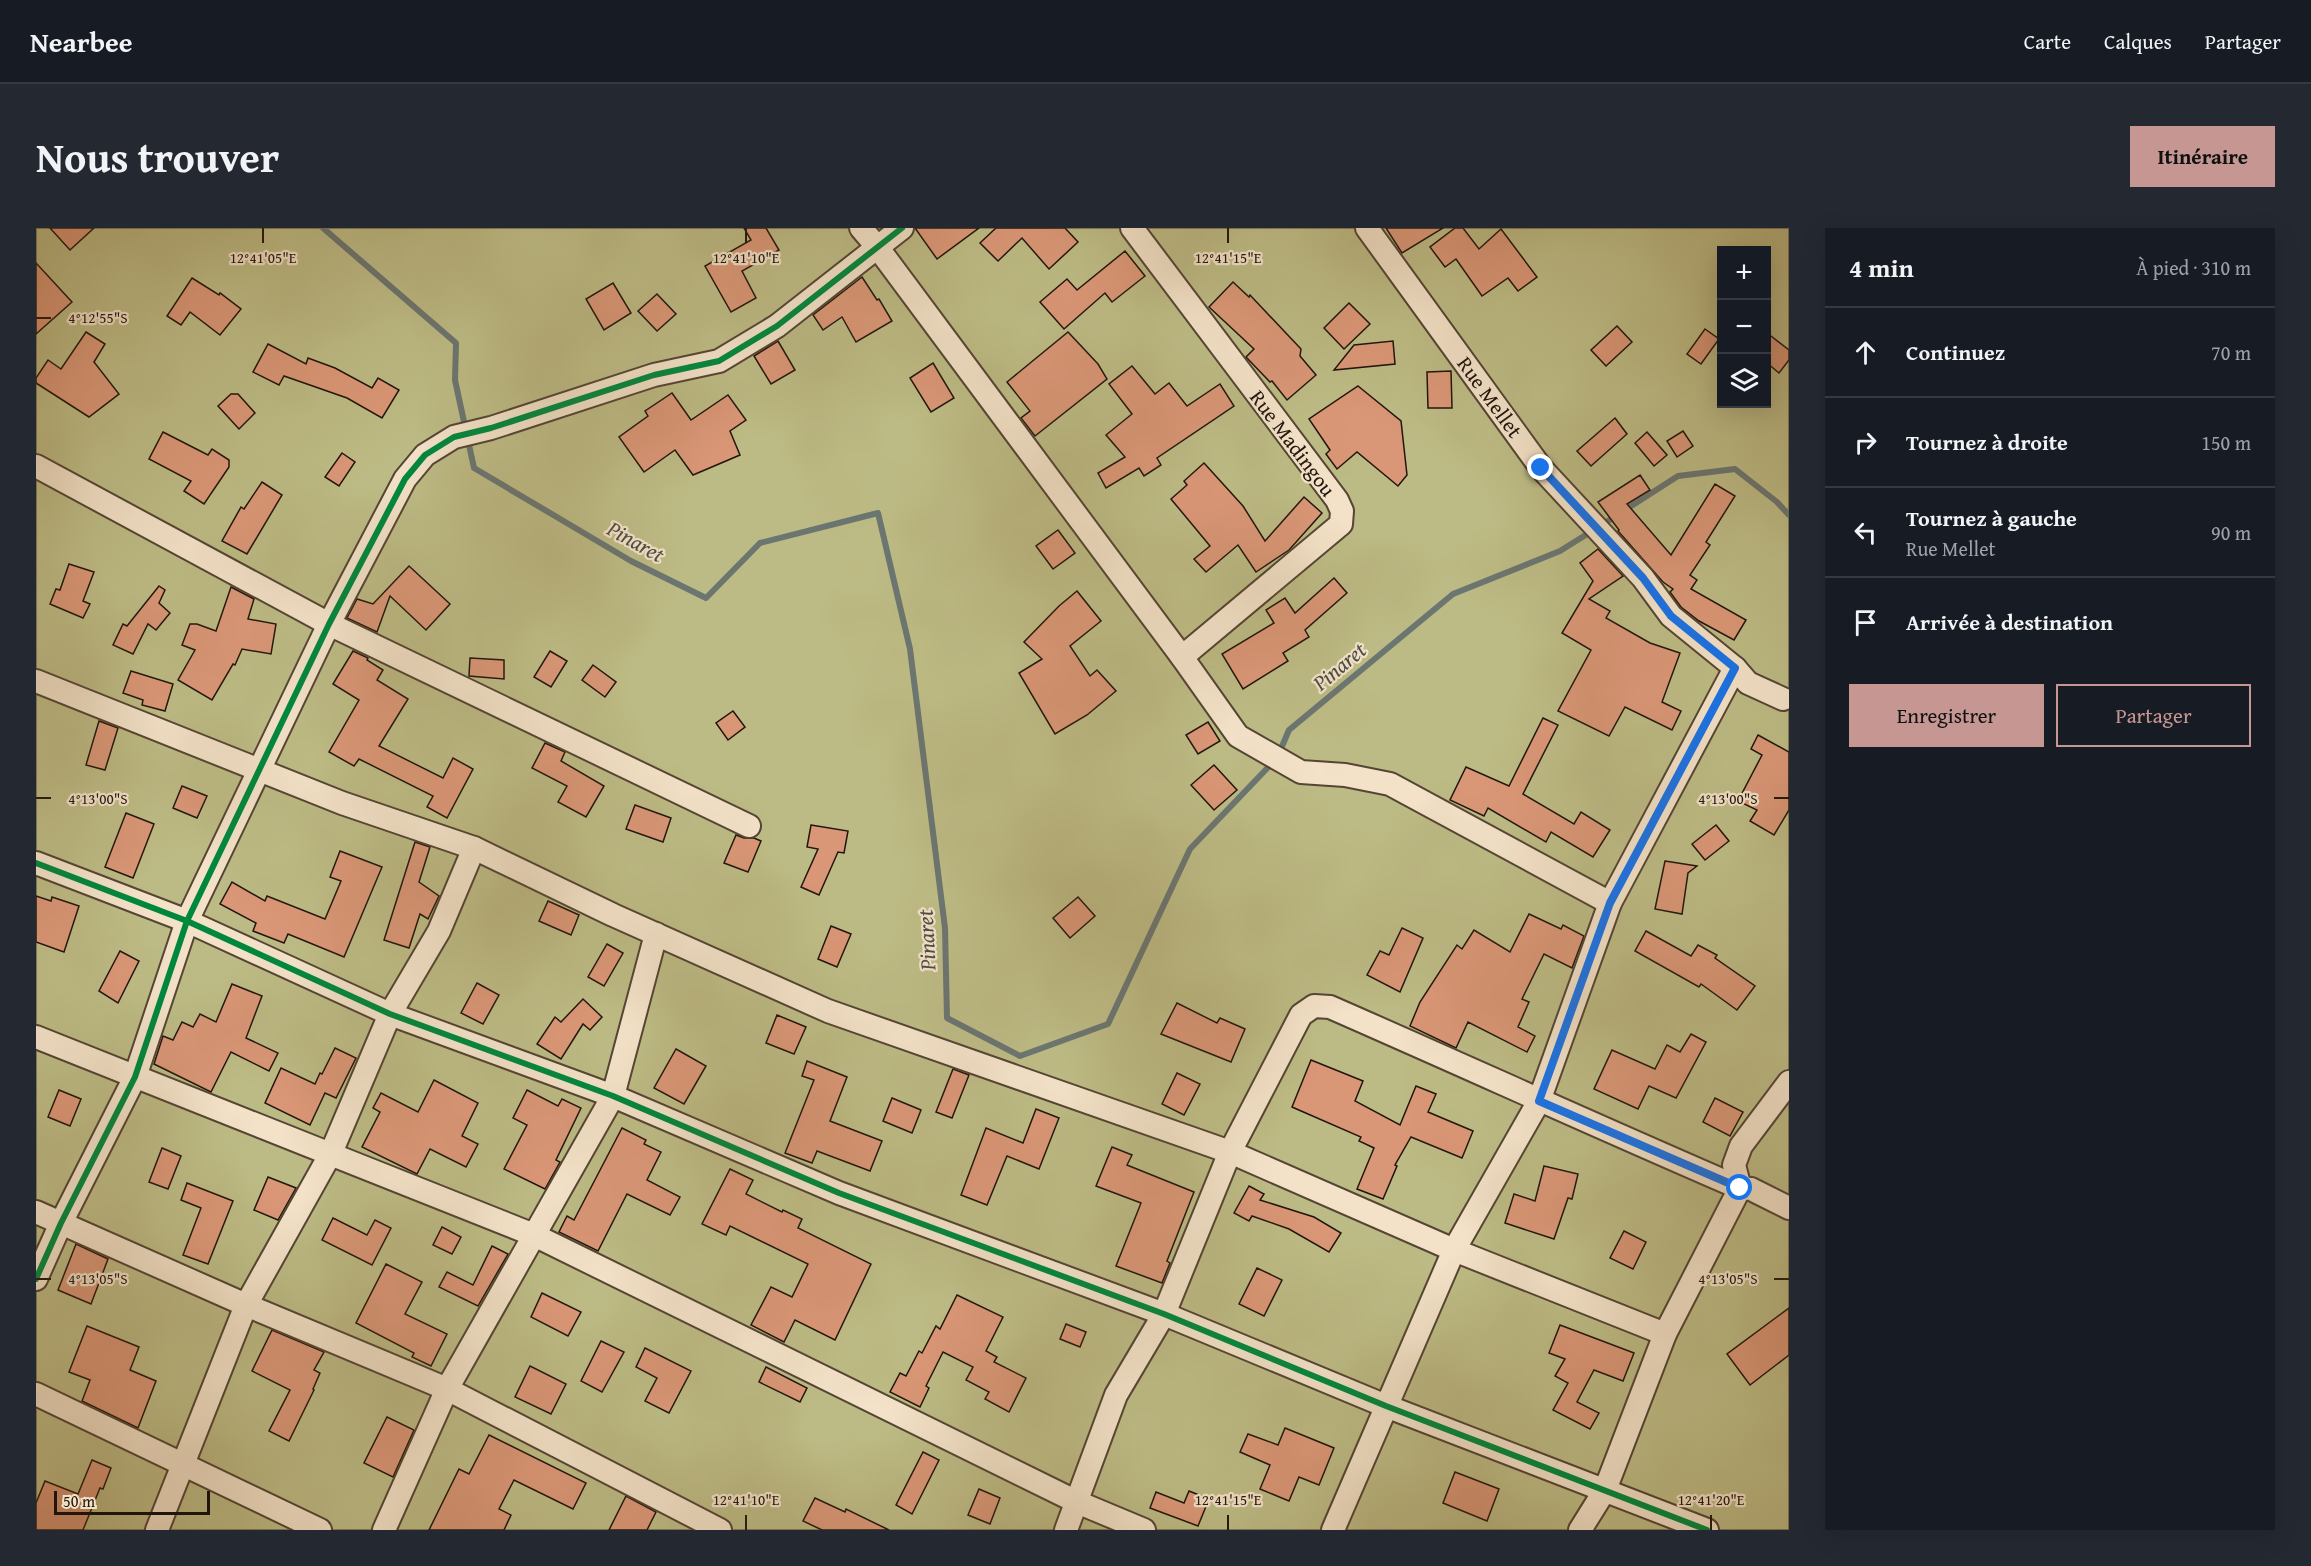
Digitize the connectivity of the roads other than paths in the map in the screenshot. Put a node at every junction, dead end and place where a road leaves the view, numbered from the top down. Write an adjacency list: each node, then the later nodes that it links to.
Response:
1 (861, 228): 5 (street)
2 (902, 228): 5 (street)
3 (1132, 228): 8 (street, Rue Madingou)
4 (1367, 228): 9 (street, Rue Mellet)
5 (878, 248): 7 (street); 8 (street)
6 (36, 465): 7 (street)
7 (329, 624): 12 (street); 13 (street)
8 (1182, 657): 16 (street)
9 (1735, 668): 11 (street, Rue Mellet); 16 (street)
10 (36, 681): 12 (street)
11 (1783, 699)
12 (260, 769): 14 (street); 17 (street)
13 (749, 826)
14 (474, 848): 18 (street); 19 (street)
15 (36, 863): 17 (street)
16 (1610, 903): 24 (street)
17 (187, 921): 19 (street); 21 (street)
18 (656, 934): 23 (street); 25 (street)
19 (390, 1014): 23 (street); 26 (street)
20 (36, 1037): 21 (street)
21 (135, 1077): 26 (street); 30 (street)
22 (1789, 1082): 27 (street)
23 (613, 1096): 31 (street); 35 (street)
24 (1539, 1101): 25 (street); 27 (street); 32 (street)
25 (1230, 1152): 32 (street); 35 (street)
26 (331, 1153): 31 (street); 34 (street)
27 (1740, 1188): 28 (street); 36 (street)
28 (1789, 1208)
29 (36, 1212): 30 (street)
30 (61, 1223): 33 (street); 34 (street)
31 (534, 1235): 37 (street); 42 (street)
32 (1454, 1250): 36 (street); 39 (street)
33 (36, 1279)
34 (246, 1305): 37 (street); 40 (street)
35 (1164, 1314): 39 (street); 42 (street)
36 (1665, 1334): 41 (street)
37 (447, 1389): 45 (street); 46 (street)
38 (36, 1394): 40 (street)
39 (1386, 1406): 41 (street); 49 (street)
40 (184, 1464): 43 (street); 44 (street)
41 (1605, 1490): 50 (street); 51 (street)
42 (1077, 1502): 47 (street); 48 (street)
43 (157, 1530)
44 (320, 1530)
45 (384, 1530)
46 (720, 1530)
47 (1066, 1530)
48 (1144, 1530)
49 (1333, 1530)
50 (1580, 1530)
51 (1707, 1530)

